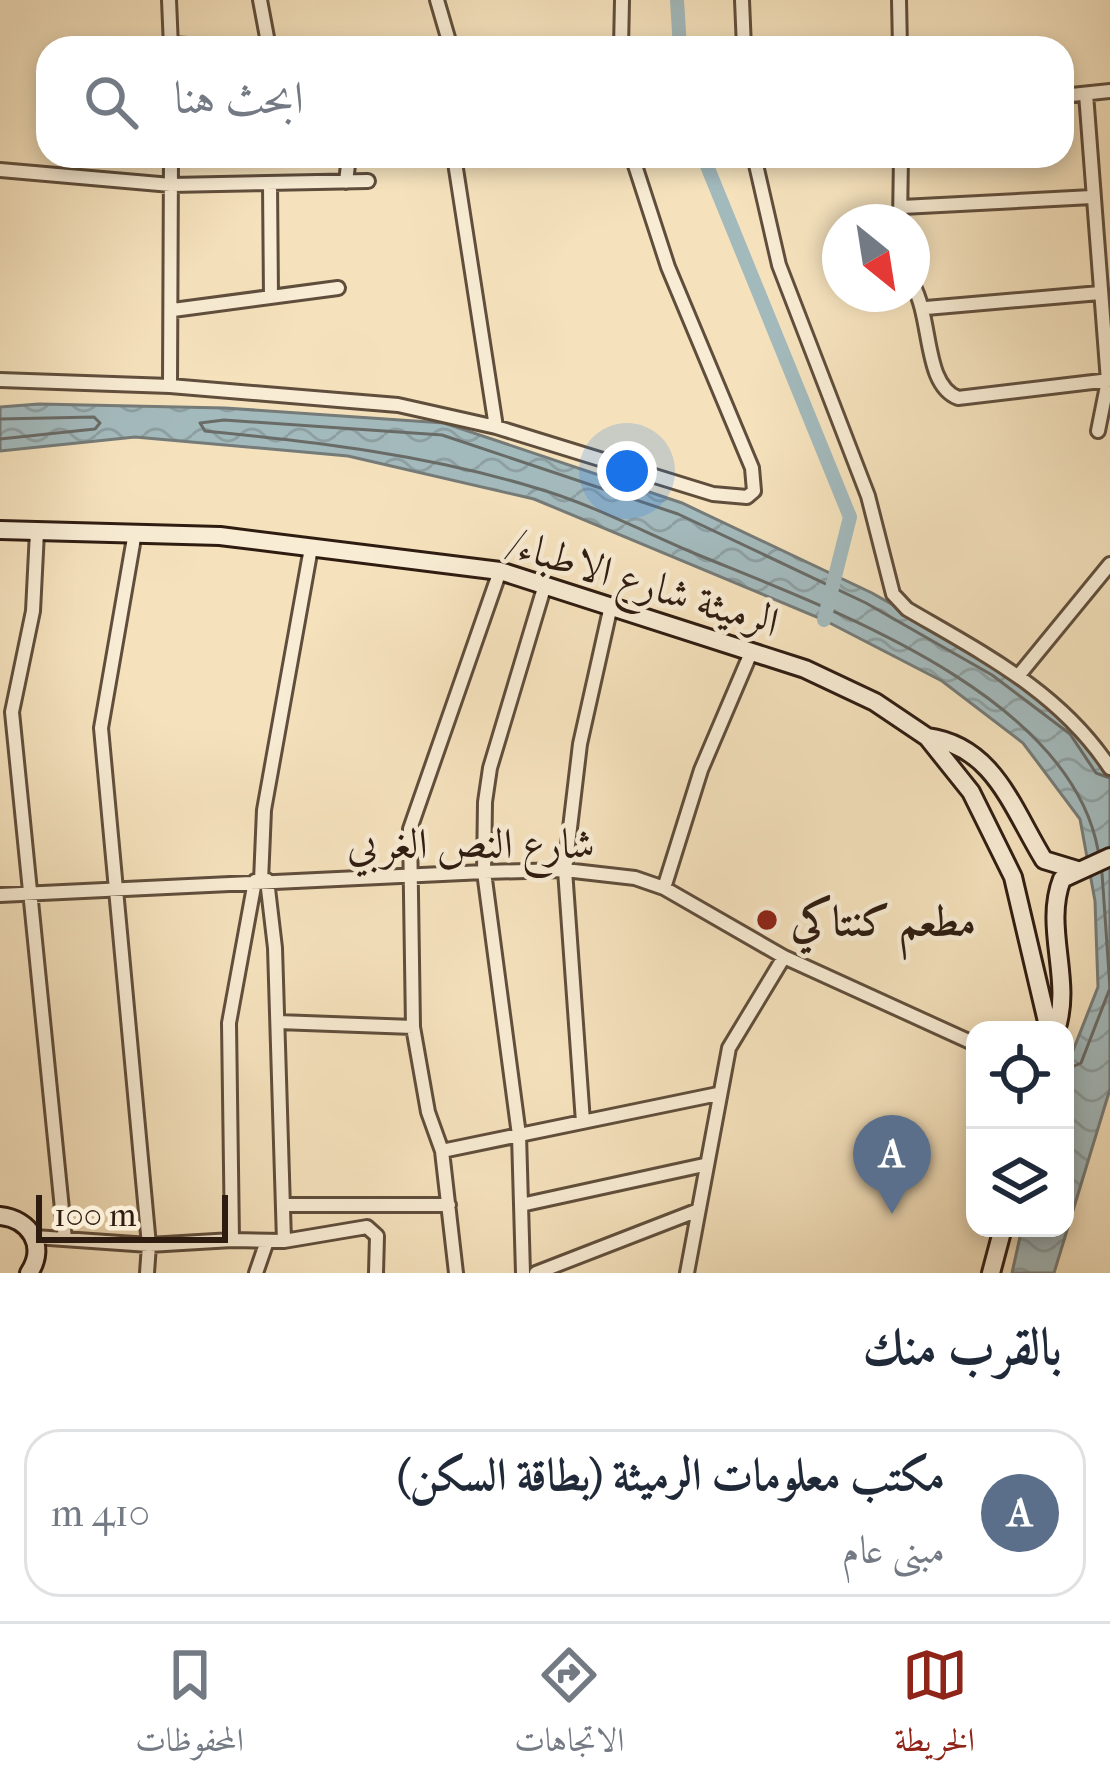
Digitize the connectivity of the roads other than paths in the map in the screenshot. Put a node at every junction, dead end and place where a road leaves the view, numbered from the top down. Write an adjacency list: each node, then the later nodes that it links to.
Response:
1 (169, 0): 7 (street)
2 (260, 0): 8 (street)
3 (437, 0): 9 (street)
4 (622, 0): 10 (street)
5 (742, 0): 11 (street)
6 (899, 0): 12 (street)
7 (171, 36)
8 (267, 36)
9 (448, 36)
10 (621, 36)
11 (744, 36)
12 (900, 36)
13 (1110, 91): 14 (street)
14 (1086, 94): 15 (street); 27 (street)
15 (1074, 95)
16 (171, 168): 26 (street)
17 (348, 168): 23 (street)
18 (456, 168): 39 (street)
19 (636, 168): 39 (street)
20 (757, 168): 50 (street)
21 (901, 168): 28 (street)
22 (0, 170): 26 (street)
23 (346, 182): 24 (street); 25 (street)
24 (368, 182)
25 (270, 184): 26 (street); 32 (street)
26 (171, 185): 34 (street)
27 (1092, 197): 29 (street); 31 (street)
28 (901, 204)
29 (930, 212)
30 (338, 288): 32 (street)
31 (1100, 293): 33 (street); 37 (street)
32 (271, 297): 34 (street)
33 (930, 308)
34 (172, 310): 38 (street)
35 (926, 312): 37 (street)
36 (0, 380): 38 (street)
37 (1109, 380): 40 (street)
38 (170, 386): 39 (street)
39 (496, 427)
40 (1098, 431)
41 (0, 530): 42 (street, /الرميثة شارع الاطباء)
42 (37, 532): 43 (street, /الرميثة شارع الاطباء); 62 (street)
43 (134, 538): 44 (street, /الرميثة شارع الاطباء); 61 (street)
44 (311, 548): 46 (street, /الرميثة شارع الاطباء); 59 (street)
45 (1110, 564): 50 (street)
46 (500, 571): 47 (street, /الرميثة شارع الاطباء); 58 (street)
47 (544, 588): 48 (street, /الرميثة شارع الاطباء); 57 (street)
48 (610, 610): 49 (street, /الرميثة شارع الاطباء); 55 (street)
49 (750, 655): 51 (street, /الرميثة شارع الاطباء); 60 (street)
50 (1019, 675): 52 (street)
51 (927, 736): 56 (street); 65 (street, /الرميثة شارع الاطباء)
52 (1106, 750): 53 (street)
53 (1110, 768)
54 (1110, 857): 56 (street)
55 (565, 870): 57 (street, شارع النص الغربي); 60 (street, شارع النص الغربي); 71 (street)
56 (1076, 870): 66 (street)
57 (484, 872): 58 (street, شارع النص الغربي); 72 (street)
58 (409, 874): 59 (street, شارع النص الغربي); 68 (street)
59 (261, 881): 61 (street, شارع النص الغربي); 67 (street); 84 (street)
60 (664, 888): 64 (street, شارع النص الغربي)
61 (118, 890): 62 (street, شارع النص الغربي); 87 (street)
62 (34, 893): 63 (street, شارع النص الغربي); 83 (street)
63 (0, 896)
64 (784, 956): 69 (street, شارع النص الغربي); 70 (street)
65 (1050, 1021)
66 (1055, 1021)
67 (278, 1022): 68 (street); 76 (street)
68 (413, 1027): 73 (street)
69 (966, 1040)
70 (718, 1094): 71 (street); 74 (street)
71 (583, 1122): 72 (street)
72 (519, 1135): 73 (street); 78 (street)
73 (442, 1151): 77 (street)
74 (704, 1165): 78 (street); 79 (street)
75 (0, 1205): 80 (street)
76 (286, 1205): 77 (street); 86 (street)
77 (448, 1205): 92 (street)
78 (521, 1205): 93 (street)
79 (696, 1211): 94 (street); 95 (street)
80 (8, 1217): 81 (street)
81 (34, 1237): 83 (street); 88 (street)
82 (1001, 1237): 96 (street)
83 (65, 1239): 87 (street)
84 (232, 1240): 85 (street); 87 (street)
85 (266, 1241): 86 (street); 90 (street)
86 (284, 1241): 91 (street)
87 (149, 1245): 89 (street)
88 (34, 1270)
89 (147, 1273)
90 (256, 1273)
91 (376, 1273)
92 (456, 1273)
93 (523, 1273)
94 (536, 1273)
95 (687, 1273)
96 (991, 1273)

